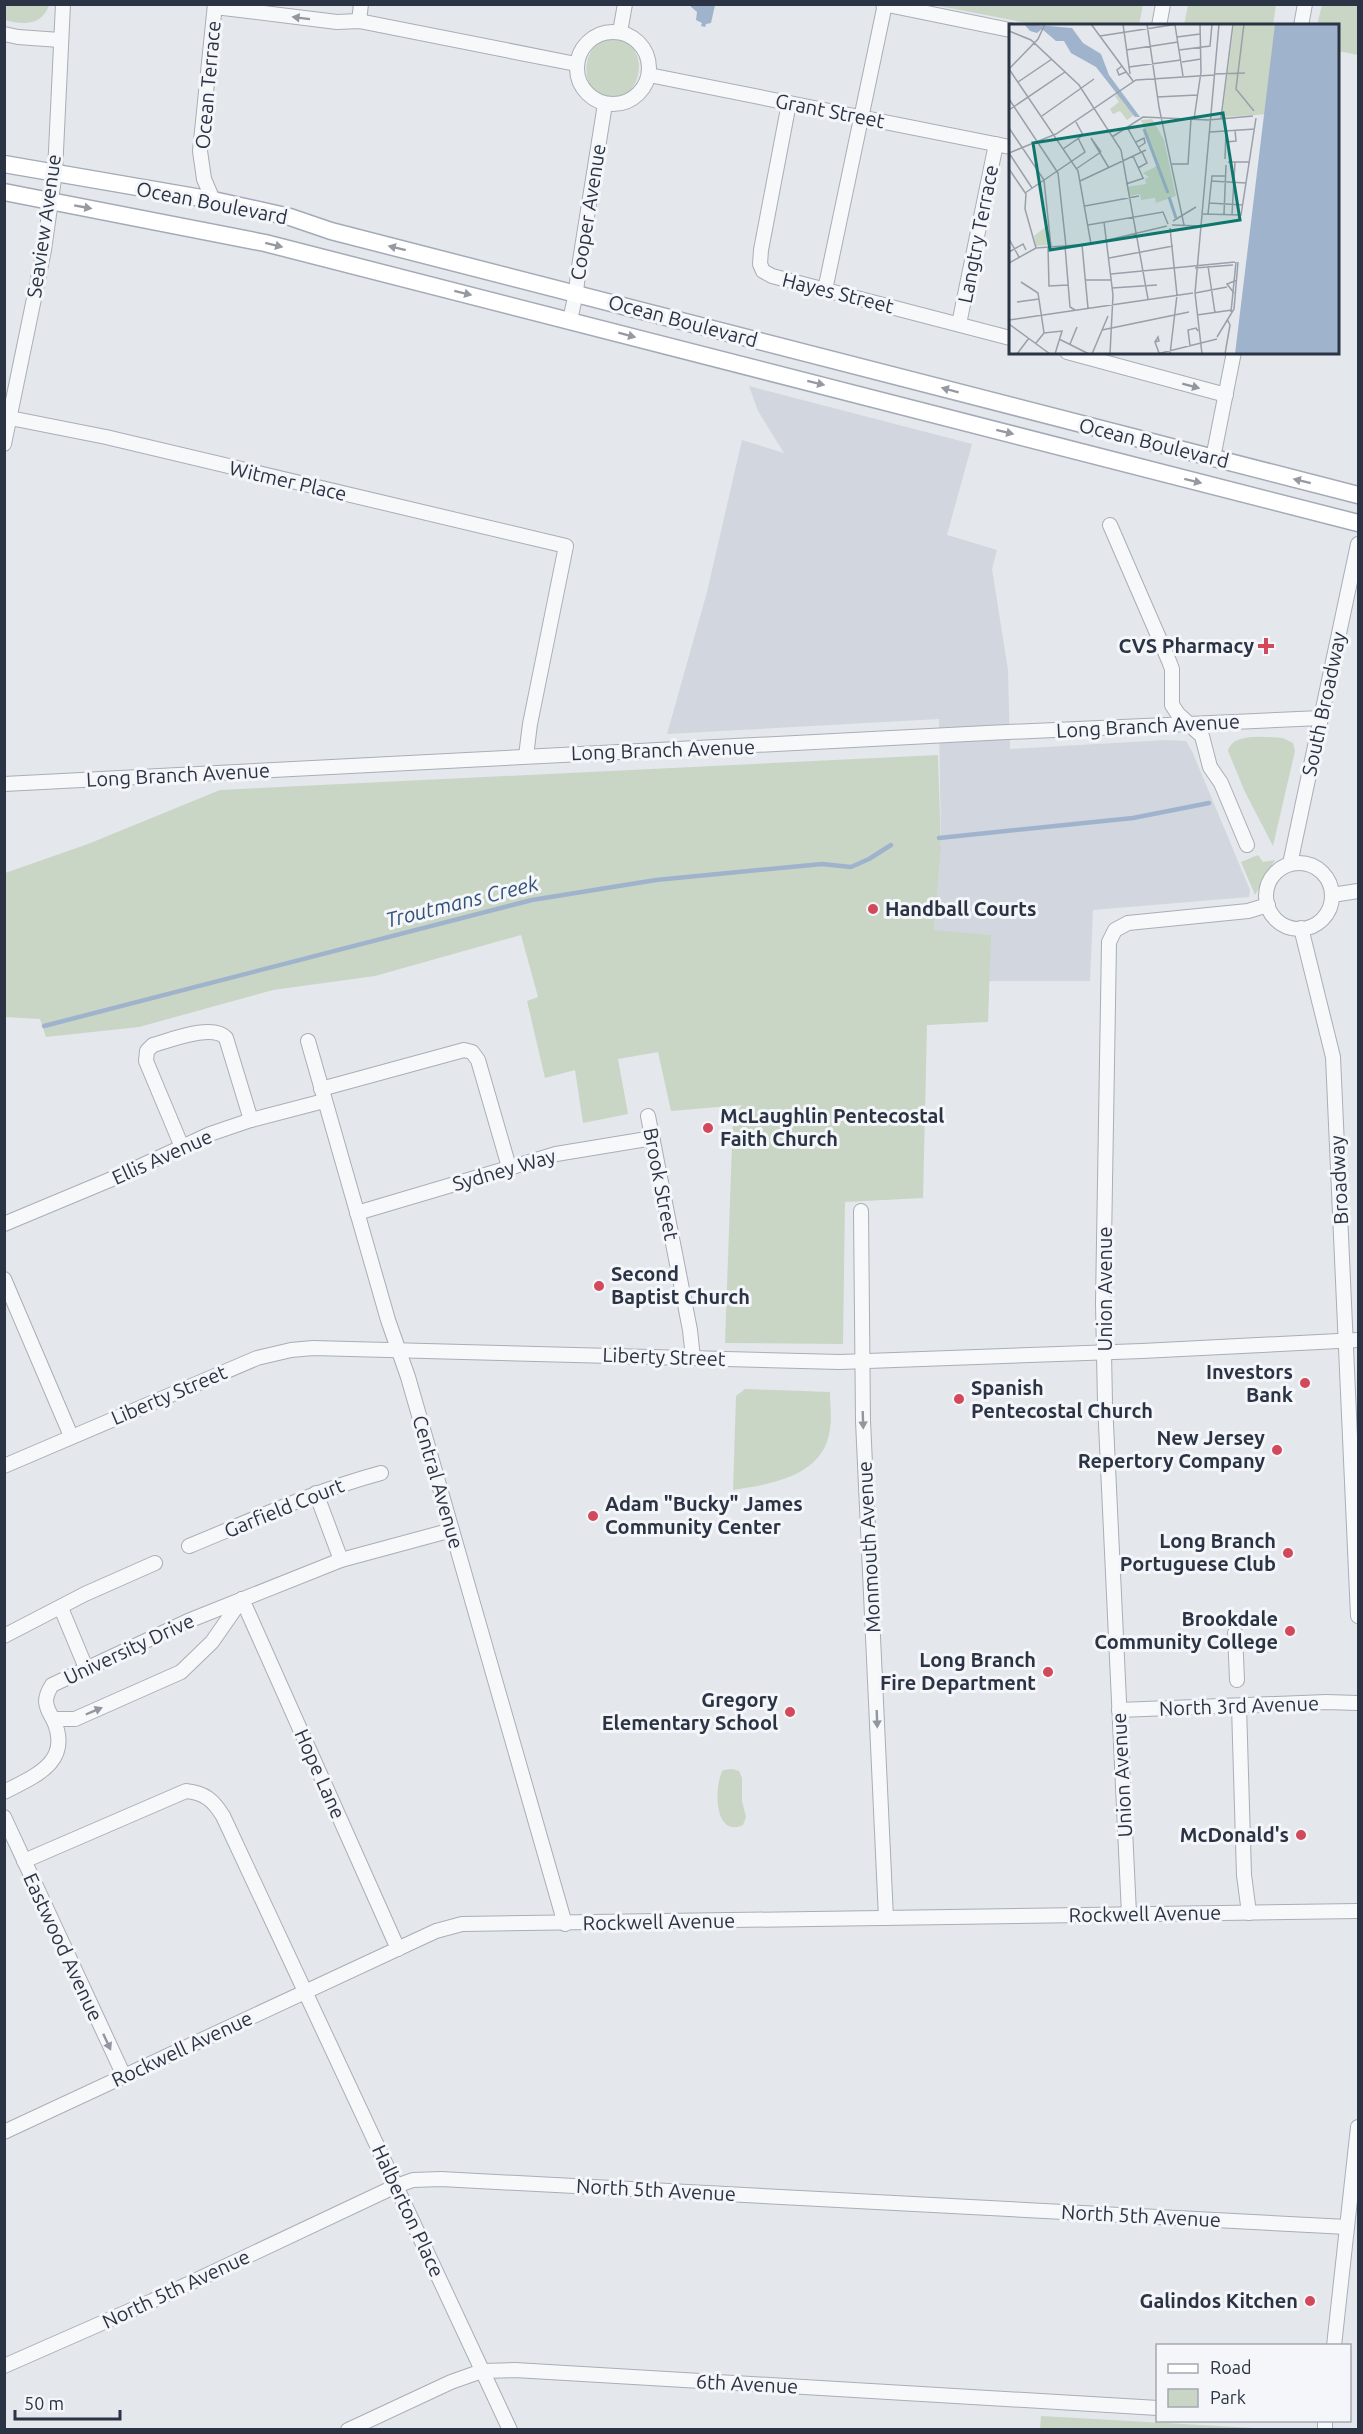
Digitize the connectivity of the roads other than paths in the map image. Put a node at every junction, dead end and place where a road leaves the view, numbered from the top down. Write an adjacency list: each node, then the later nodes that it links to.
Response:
1 (63, 4): 14 (street, Seaview Avenue)
2 (362, 4): 8 (street)
3 (625, 4): 12 (street)
4 (1163, 4): 9 (street)
5 (1305, 4): 10 (street)
6 (885, 5): 11 (street); 19 (street)
7 (215, 6): 8 (street, one-way to 7); 25 (street, Ocean Terrace)
8 (359, 21): 15 (street)
9 (1159, 24)
10 (1301, 24)
11 (1009, 30)
12 (620, 33): 15 (street); 16 (street)
13 (4, 34): 14 (street)
14 (60, 40): 23 (street, Seaview Avenue)
15 (576, 64): 18 (street)
16 (649, 75): 17 (street, Grant Street); 18 (street)
17 (789, 103): 19 (street, Grant Street); 27 (street, Hayes Street)
18 (605, 104): 28 (street, Cooper Avenue)
19 (861, 117): 20 (street, Grant Street); 27 (street)
20 (996, 144): 21 (street, Grant Street); 30 (street, Langtry Terrace)
21 (1009, 147)
22 (4, 164): 23 (main road, Ocean Boulevard)
23 (55, 172): 25 (main road, Ocean Boulevard); 26 (street, Seaview Avenue)
24 (4, 192): 26 (main road, Ocean Boulevard)
25 (213, 200): 28 (main road, Ocean Boulevard, one-way to 25)
26 (51, 201): 29 (main road, Ocean Boulevard, one-way to 29); 34 (street, Seaview Avenue)
27 (825, 290): 30 (street, Hayes Street)
28 (576, 293): 29 (street, Cooper Avenue); 38 (main road, Ocean Boulevard, one-way to 28)
29 (570, 320): 40 (main road, Ocean Boulevard, one-way to 40)
30 (959, 324): 31 (street, Hayes Street)
31 (1009, 337)
32 (1234, 354): 35 (street)
33 (1093, 356): 35 (street, one-way to 35)
34 (11, 380): 36 (street, Seaview Avenue)
35 (1226, 395): 38 (street)
36 (10, 418): 37 (street, Seaview Avenue); 45 (street, Witmer Place)
37 (4, 444)
38 (1213, 458): 39 (main road, Ocean Boulevard, one-way to 38)
39 (1359, 495)
40 (1359, 523)
41 (1110, 525): 44 (street)
42 (1359, 544): 43 (street, South Broadway)
43 (1321, 718): 44 (street, Long Branch Avenue); 48 (street, South Broadway)
44 (1190, 724): 45 (street, Long Branch Avenue); 47 (street)
45 (526, 756): 46 (street, Long Branch Avenue)
46 (4, 784)
47 (1247, 845)
48 (1290, 864): 50 (street); 51 (street)
49 (1359, 891): 50 (street)
50 (1332, 895): 52 (street)
51 (1268, 905): 52 (street); 66 (street, Union Avenue)
52 (1301, 928): 64 (street, Broadway)
53 (308, 1041): 54 (street, Central Avenue)
54 (322, 1095): 56 (street, Ellis Avenue); 59 (street, Ellis Avenue); 61 (street, Central Avenue)
55 (648, 1116): 57 (street, Brook Street)
56 (251, 1120): 58 (street, Ellis Avenue); 58 (street)
57 (653, 1138): 59 (street, Sydney Way); 67 (street, Brook Street)
58 (182, 1147): 62 (street, Ellis Avenue)
59 (509, 1167): 61 (street, Sydney Way)
60 (861, 1211): 68 (street, Monmouth Avenue)
61 (357, 1213): 65 (street, Central Avenue)
62 (4, 1224)
63 (4, 1279): 69 (street)
64 (1352, 1340): 66 (street, Liberty Street); 79 (street, Broadway)
65 (398, 1349): 67 (street, Liberty Street); 69 (street, Liberty Street); 73 (street, Central Avenue)
66 (1104, 1352): 68 (street, Liberty Street); 86 (street, Union Avenue)
67 (693, 1358): 68 (street, Liberty Street)
68 (861, 1361): 94 (street, Monmouth Avenue, one-way to 94)
69 (71, 1436): 70 (street, Liberty Street)
70 (4, 1466)
71 (381, 1473): 72 (street, Garfield Court)
72 (316, 1493): 74 (street, Garfield Court); 75 (street)
73 (452, 1530): 75 (street, University Drive); 95 (street, Central Avenue)
74 (189, 1546)
75 (341, 1560): 77 (street, University Drive)
76 (154, 1563): 78 (street)
77 (242, 1599): 82 (street, University Drive); 87 (street, University Drive, one-way to 77); 96 (street, Hope Lane)
78 (61, 1608): 81 (street); 82 (street)
79 (1359, 1616)
80 (1235, 1634): 83 (street)
81 (4, 1636)
82 (86, 1668): 87 (street, University Drive)
83 (1237, 1680)
84 (1359, 1703): 85 (street, North 3rd Avenue)
85 (1239, 1706): 86 (street, North 3rd Avenue); 92 (street)
86 (1119, 1710): 93 (street, Union Avenue)
87 (53, 1719): 88 (street, University Drive)
88 (4, 1792)
89 (4, 1817): 90 (street, Eastwood Avenue)
90 (24, 1861): 97 (street, Halberton Place); 98 (street, Eastwood Avenue, one-way to 98)
91 (1359, 1911): 92 (street, Rockwell Avenue)
92 (1249, 1913): 93 (street, Rockwell Avenue)
93 (1129, 1914): 94 (street, Rockwell Avenue)
94 (886, 1918): 95 (street, Rockwell Avenue)
95 (565, 1924): 96 (street, Rockwell Avenue)
96 (398, 1949): 97 (street, Rockwell Avenue)
97 (306, 1992): 98 (street, Rockwell Avenue); 101 (street, Halberton Place)
98 (124, 2076): 100 (street, Rockwell Avenue)
99 (1359, 2127): 102 (street)
100 (4, 2132)
101 (396, 2186): 102 (street, North 5th Avenue); 105 (street, North 5th Avenue); 106 (street, Halberton Place)
102 (1347, 2227): 103 (street)
103 (1352, 2243): 104 (street)
104 (1334, 2344)
105 (4, 2366)
106 (482, 2372): 107 (street, 6th Avenue); 108 (street, 6th Avenue); 109 (street, Halberton Place)
107 (1156, 2408)
108 (348, 2430)
109 (510, 2430)

